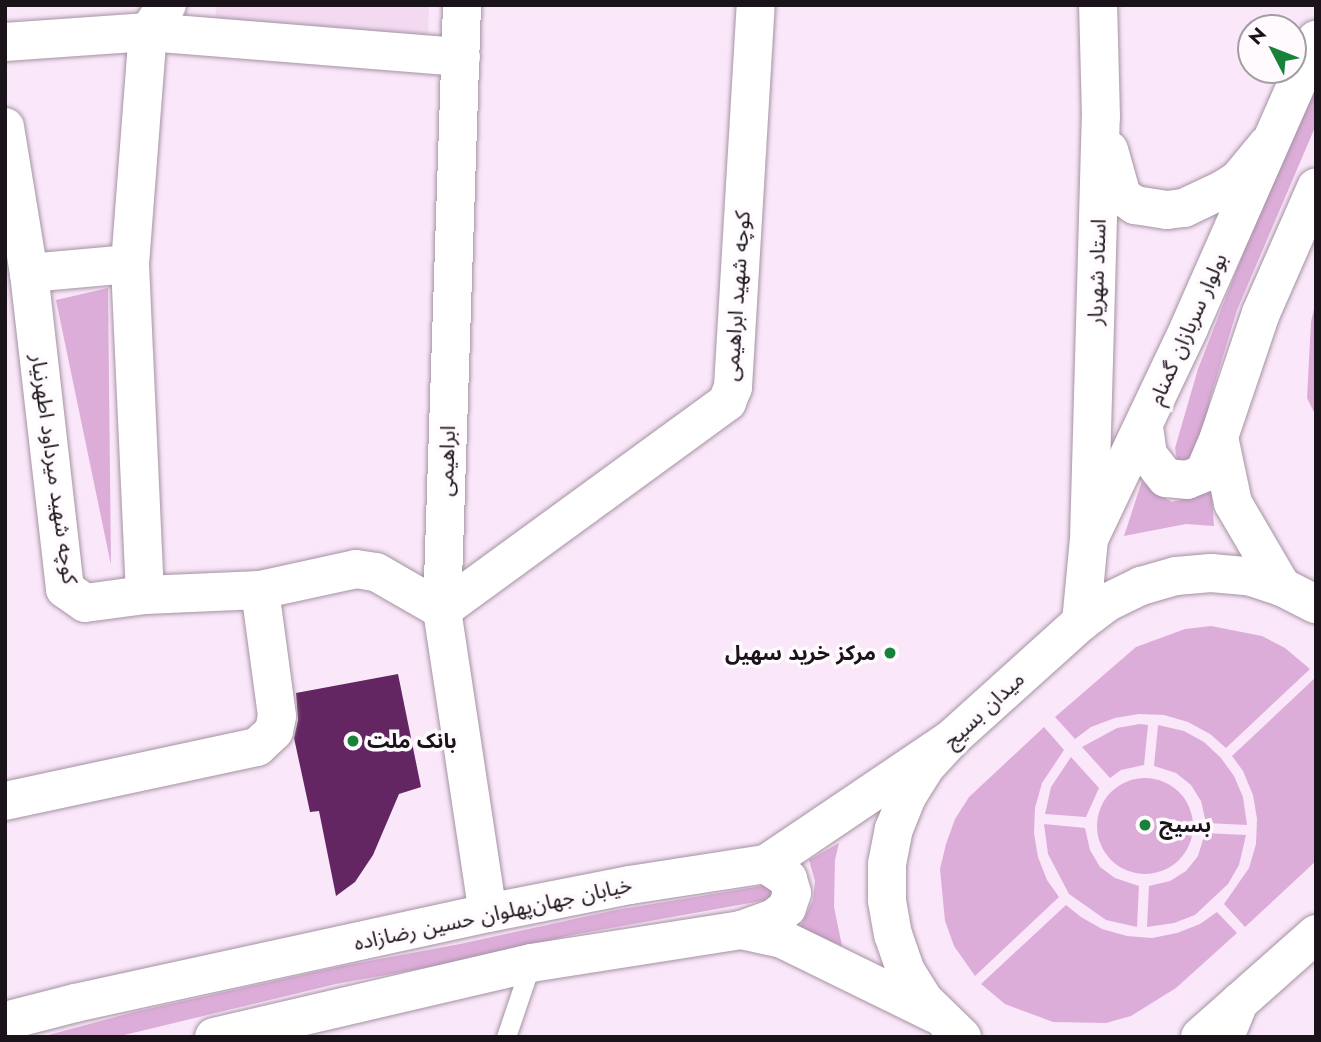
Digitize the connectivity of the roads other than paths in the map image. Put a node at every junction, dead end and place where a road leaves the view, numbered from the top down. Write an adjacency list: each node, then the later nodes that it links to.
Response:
1 (462, 5): 7 (street, ابراهیمی)
2 (756, 5): 21 (street, کوچه شهید ابراهیمی)
3 (1098, 5): 8 (street, استاد شهریار)
4 (158, 19): 6 (street); 7 (street); 12 (street)
5 (1316, 40): 10 (street, بولوار سربازان گمنام)
6 (5, 42)
7 (461, 57): 21 (street, ابراهیمی)
8 (1101, 117): 10 (street); 16 (street, استاد شهریار)
9 (5, 127): 13 (street, کوچه شهید میرداود اطهرنیار)
10 (1272, 139): 14 (street, بولوار سربازان گمنام)
11 (1316, 188): 15 (street)
12 (130, 264): 13 (street); 19 (street)
13 (29, 273): 19 (street, کوچه شهید میرداود اطهرنیار)
14 (1144, 427): 15 (street); 16 (street, بولوار سربازان گمنام)
15 (1219, 437): 17 (street)
16 (1089, 539): 22 (street, بولوار سربازان گمنام)
17 (1282, 587): 20 (street, میدان بسیج); 22 (street, میدان بسیج)
18 (260, 590): 19 (street, کوچه شهید میرداود اطهرنیار); 21 (street, کوچه شهید میرداود اطهرنیار); 24 (street)
19 (145, 594)
20 (1316, 604)
21 (442, 610): 26 (street, ابراهیمی)
22 (1081, 622): 23 (street, میدان بسیج)
23 (950, 740): 25 (street, خیابان جهان‌پهلوان حسین رضا‌زاده); 32 (street, میدان بسیج)
24 (5, 801)
25 (766, 864): 26 (street, خیابان جهان‌پهلوان حسین رضا‌زاده); 27 (street)
26 (488, 912): 31 (street, خیابان جهان‌پهلوان حسین رضا‌زاده)
27 (741, 930): 29 (street); 32 (street)
28 (1316, 934): 30 (street)
29 (531, 963): 33 (street); 34 (lane)
30 (1232, 1020): 35 (street)
31 (5, 1021)
32 (950, 1026)
33 (214, 1037)
34 (506, 1037)
35 (1200, 1037)

